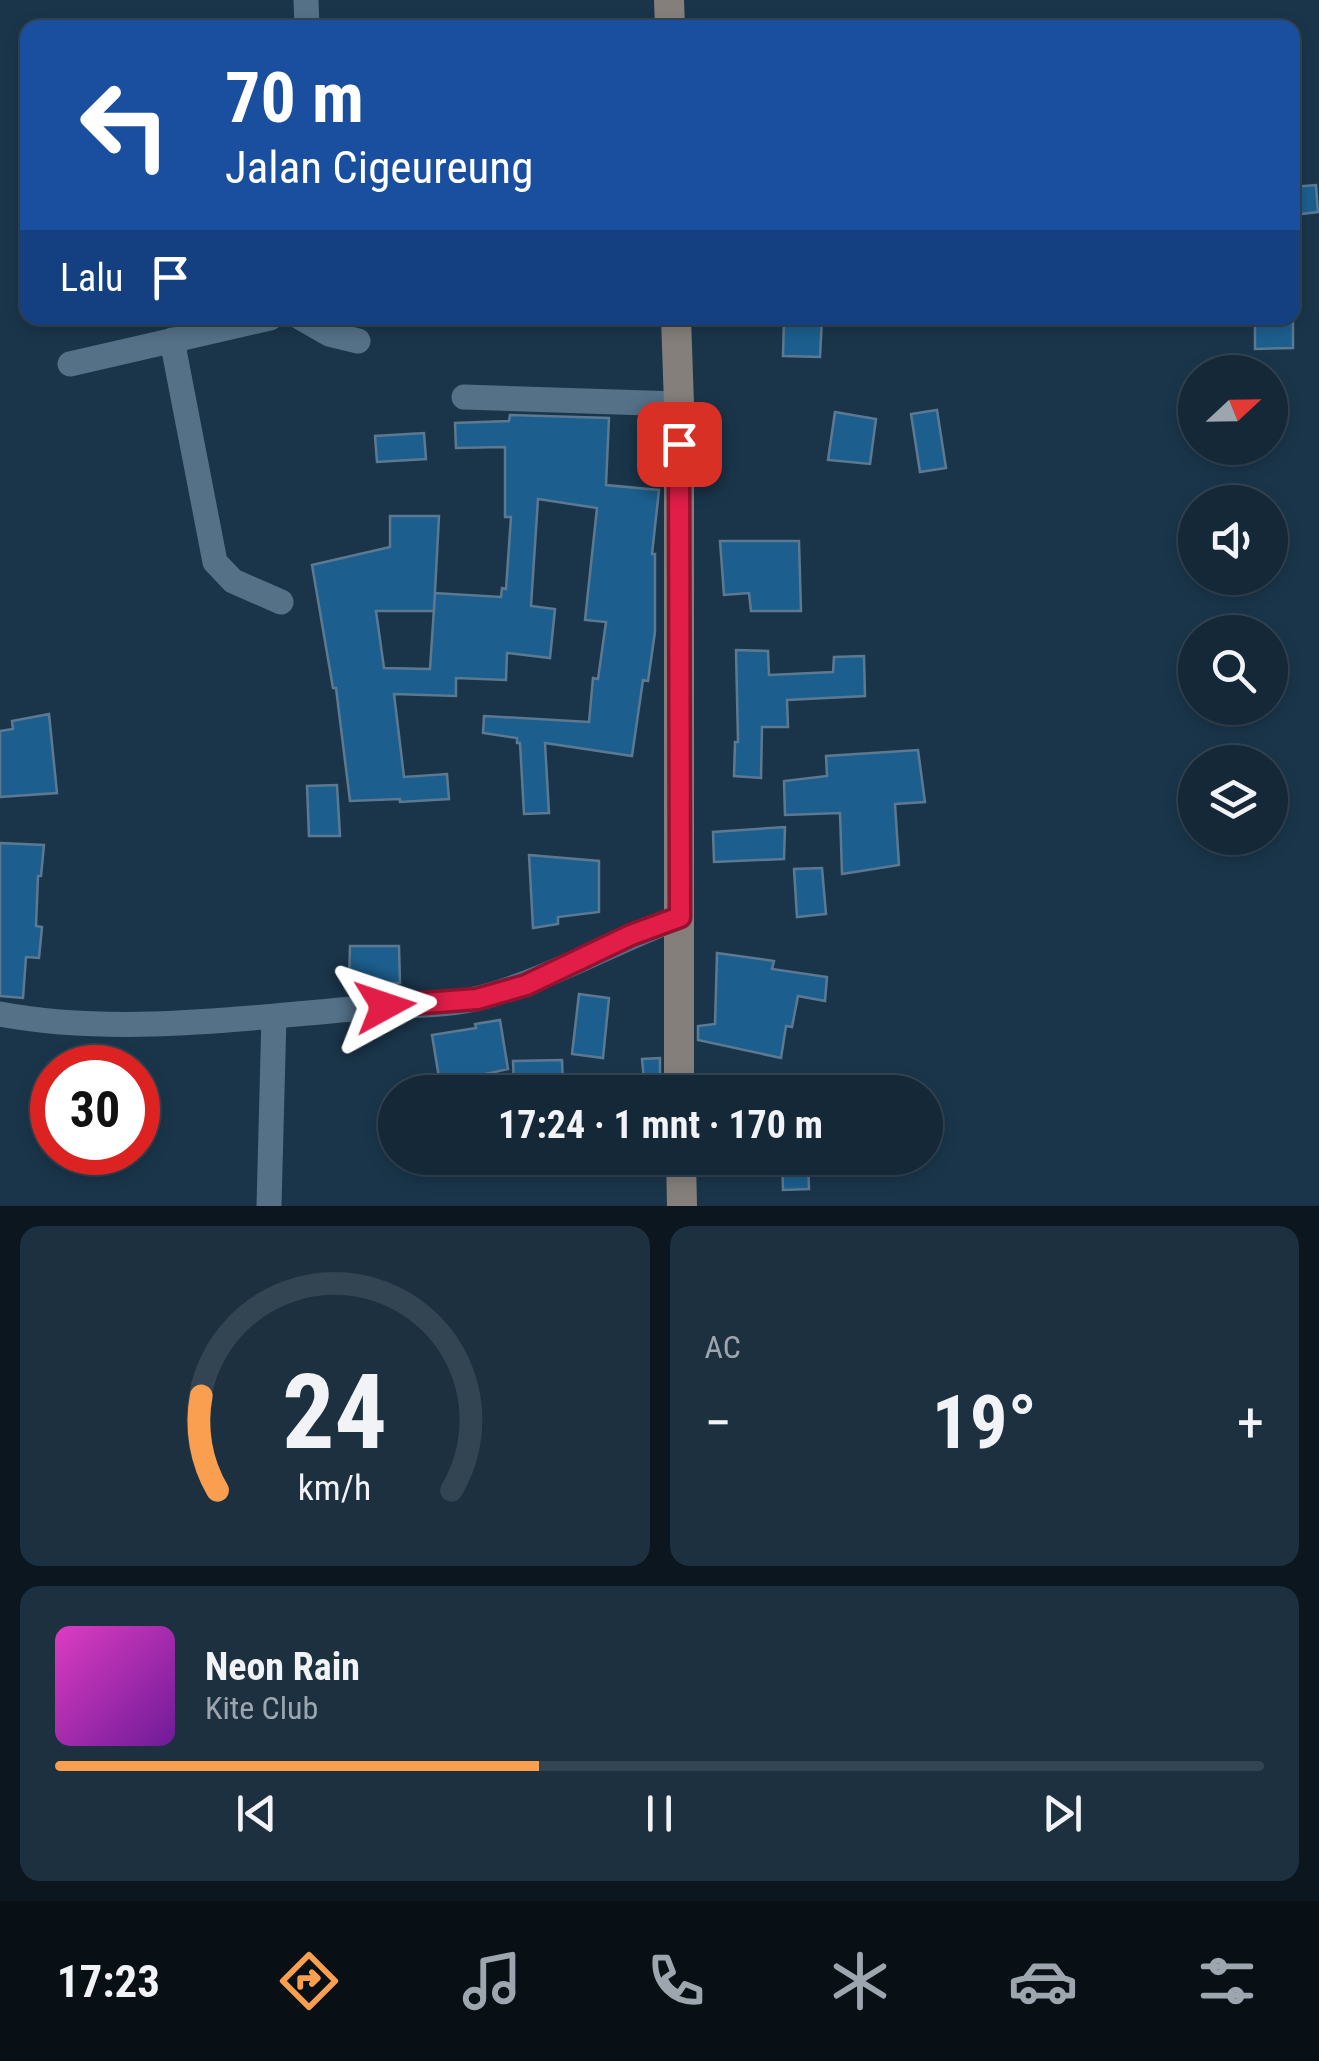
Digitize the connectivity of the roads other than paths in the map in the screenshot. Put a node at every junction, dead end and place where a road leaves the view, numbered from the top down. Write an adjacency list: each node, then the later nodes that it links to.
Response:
1 (239, 325): 4 (street)
2 (313, 325): 5 (street)
3 (676, 325): 8 (street)
4 (172, 340): 6 (street); 9 (street)
5 (358, 342)
6 (70, 364)
7 (464, 397): 8 (street)
8 (679, 404): 10 (street)
9 (281, 602)
10 (680, 917): 12 (street); 13 (street)
11 (0, 1014): 12 (street)
12 (274, 1016): 15 (street)
13 (679, 1075)
14 (681, 1175): 16 (street)
15 (269, 1206)
16 (682, 1206)

